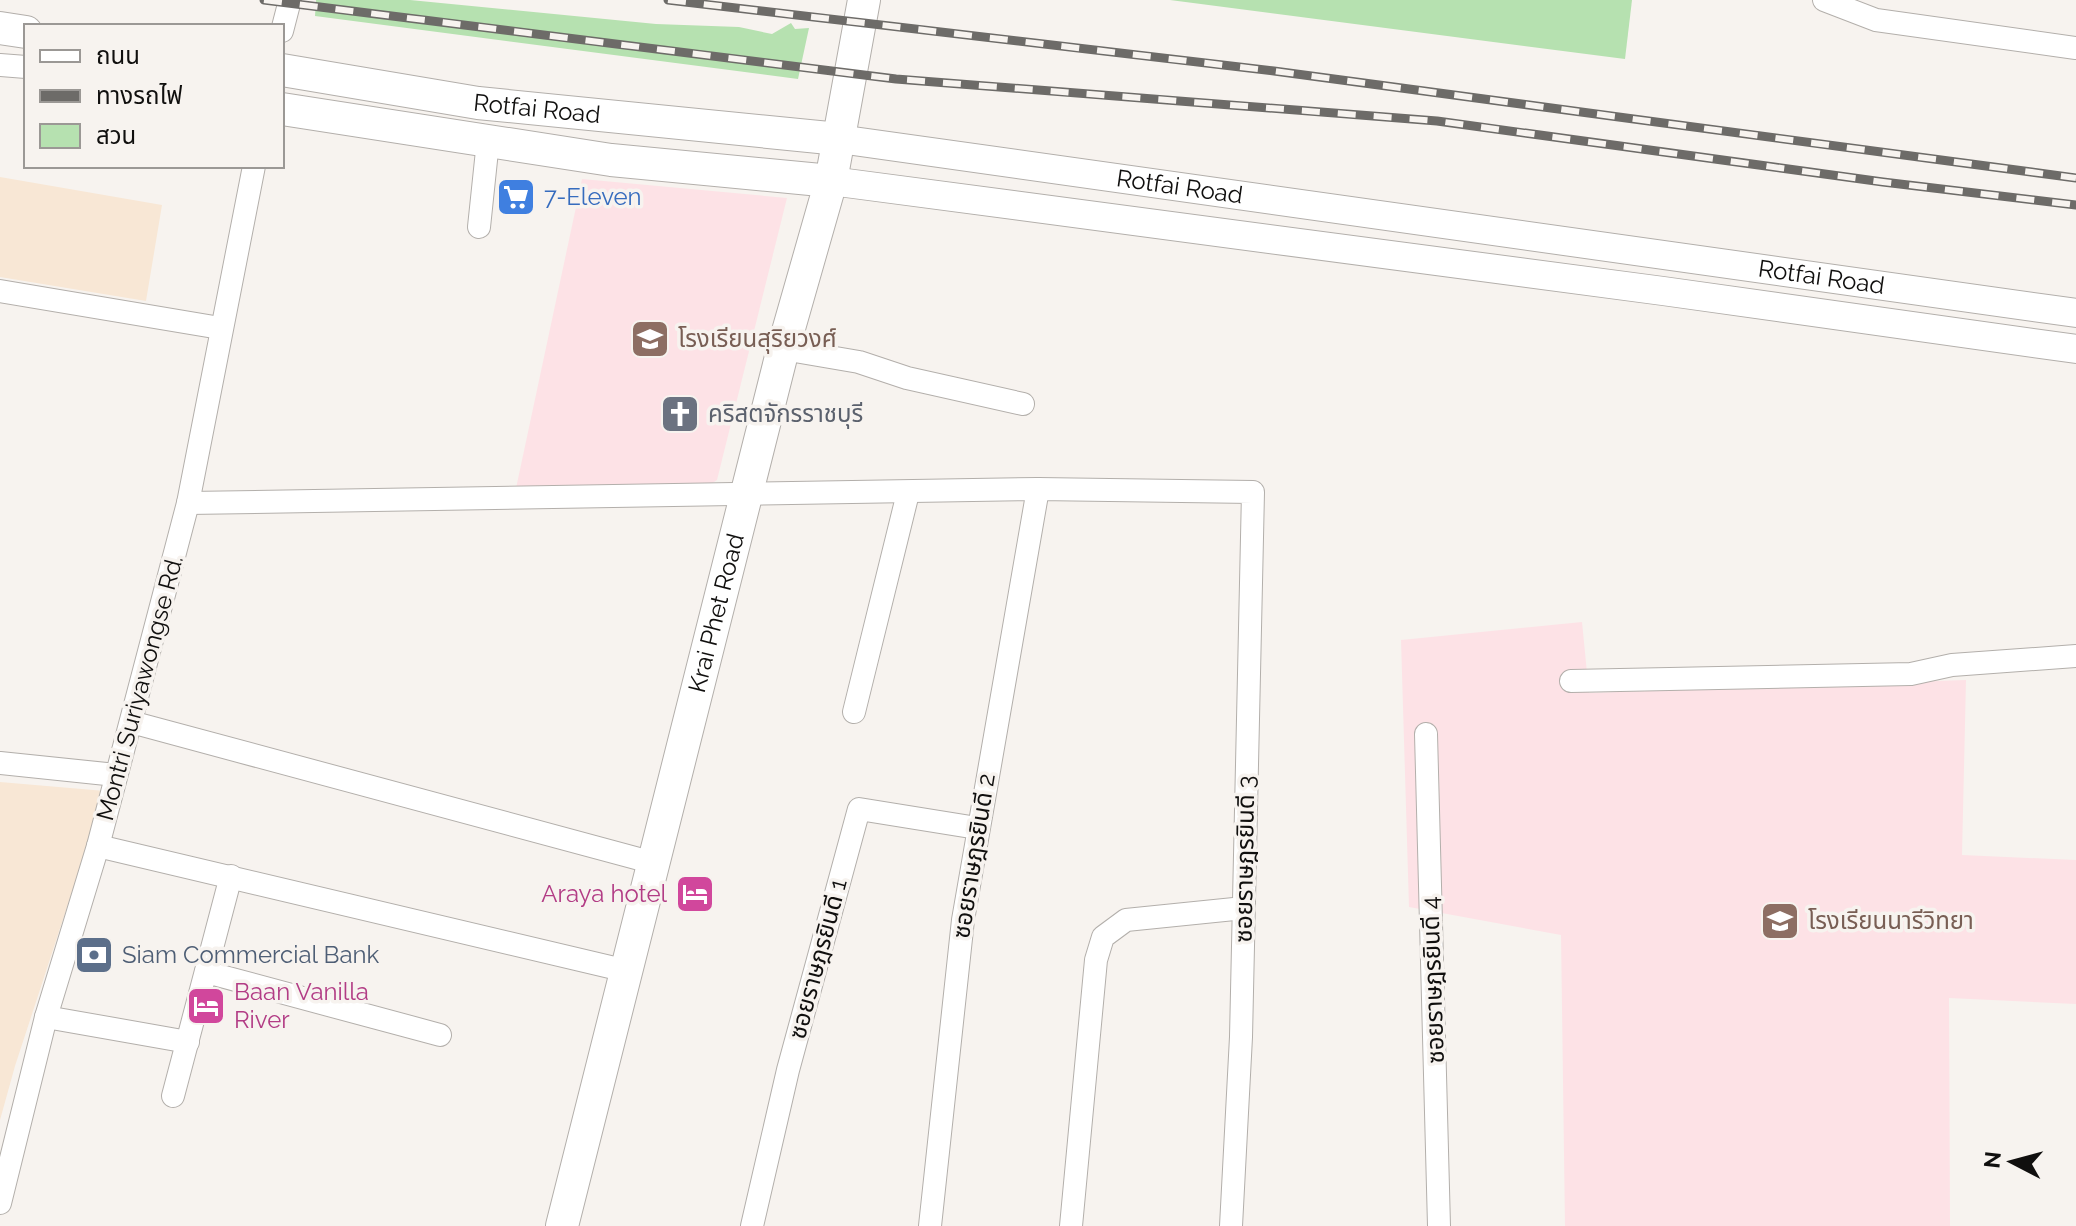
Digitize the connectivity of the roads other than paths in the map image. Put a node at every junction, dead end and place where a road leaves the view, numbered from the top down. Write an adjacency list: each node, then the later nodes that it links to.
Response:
1 (290, 0): 5 (street)
2 (864, 0): 13 (main road, Krai Phet Road)
3 (1824, 0): 4 (street)
4 (1874, 10): 8 (street)
5 (284, 24)
6 (0, 28): 7 (main road)
7 (24, 32)
8 (2076, 48)
9 (0, 65): 10 (street)
10 (24, 67)
11 (284, 70): 13 (main road, Rotfai Road)
12 (284, 109): 14 (main road, Rotfai Road)
13 (839, 139): 16 (main road, Krai Phet Road); 19 (street, Rotfai Road)
14 (488, 141): 16 (main road, Rotfai Road); 17 (street)
15 (254, 168): 20 (street, Montri Suriyawongse Rd.)
16 (831, 181): 21 (main road, Krai Phet Road); 22 (street, Rotfai Road)
17 (479, 227)
18 (0, 291): 20 (street)
19 (2076, 313)
20 (220, 328): 27 (street, Montri Suriyawongse Rd.)
21 (783, 349): 23 (street); 26 (main road, Krai Phet Road)
22 (2076, 349)
23 (1023, 404)
24 (1038, 489): 25 (street); 35 (street, ซอยราษฎรยินดี 2); 39 (street, ซอยราษฎรยินดี 3)
25 (908, 493): 26 (street); 30 (street)
26 (746, 495): 27 (street); 37 (main road, Krai Phet Road)
27 (188, 503): 31 (street, Montri Suriyawongse Rd.)
28 (2076, 656): 29 (street)
29 (1571, 681)
30 (854, 712)
31 (131, 722): 34 (street, Montri Suriyawongse Rd.); 37 (street)
32 (1426, 734): 52 (street, ซอยราษฎรยินดี 4)
33 (0, 763): 34 (street)
34 (116, 775): 36 (street, Montri Suriyawongse Rd.)
35 (977, 828): 48 (street, ซอยราษฎรยินดี 1); 49 (street, ซอยราษฎรยินดี 2)
36 (98, 846): 38 (street); 42 (street, Montri Suriyawongse Rd.)
37 (654, 863): 40 (main road, Krai Phet Road)
38 (231, 876): 40 (street); 41 (street)
39 (1244, 908): 50 (street); 51 (street, ซอยราษฎรยินดี 3)
40 (627, 971): 47 (main road, Krai Phet Road)
41 (206, 972): 43 (street); 44 (street)
42 (46, 1017): 44 (street); 46 (street, Montri Suriyawongse Rd.)
43 (440, 1035)
44 (188, 1042): 45 (street)
45 (173, 1096)
46 (0, 1203)
47 (562, 1226)
48 (752, 1226)
49 (930, 1226)
50 (1071, 1226)
51 (1231, 1226)
52 (1439, 1226)

